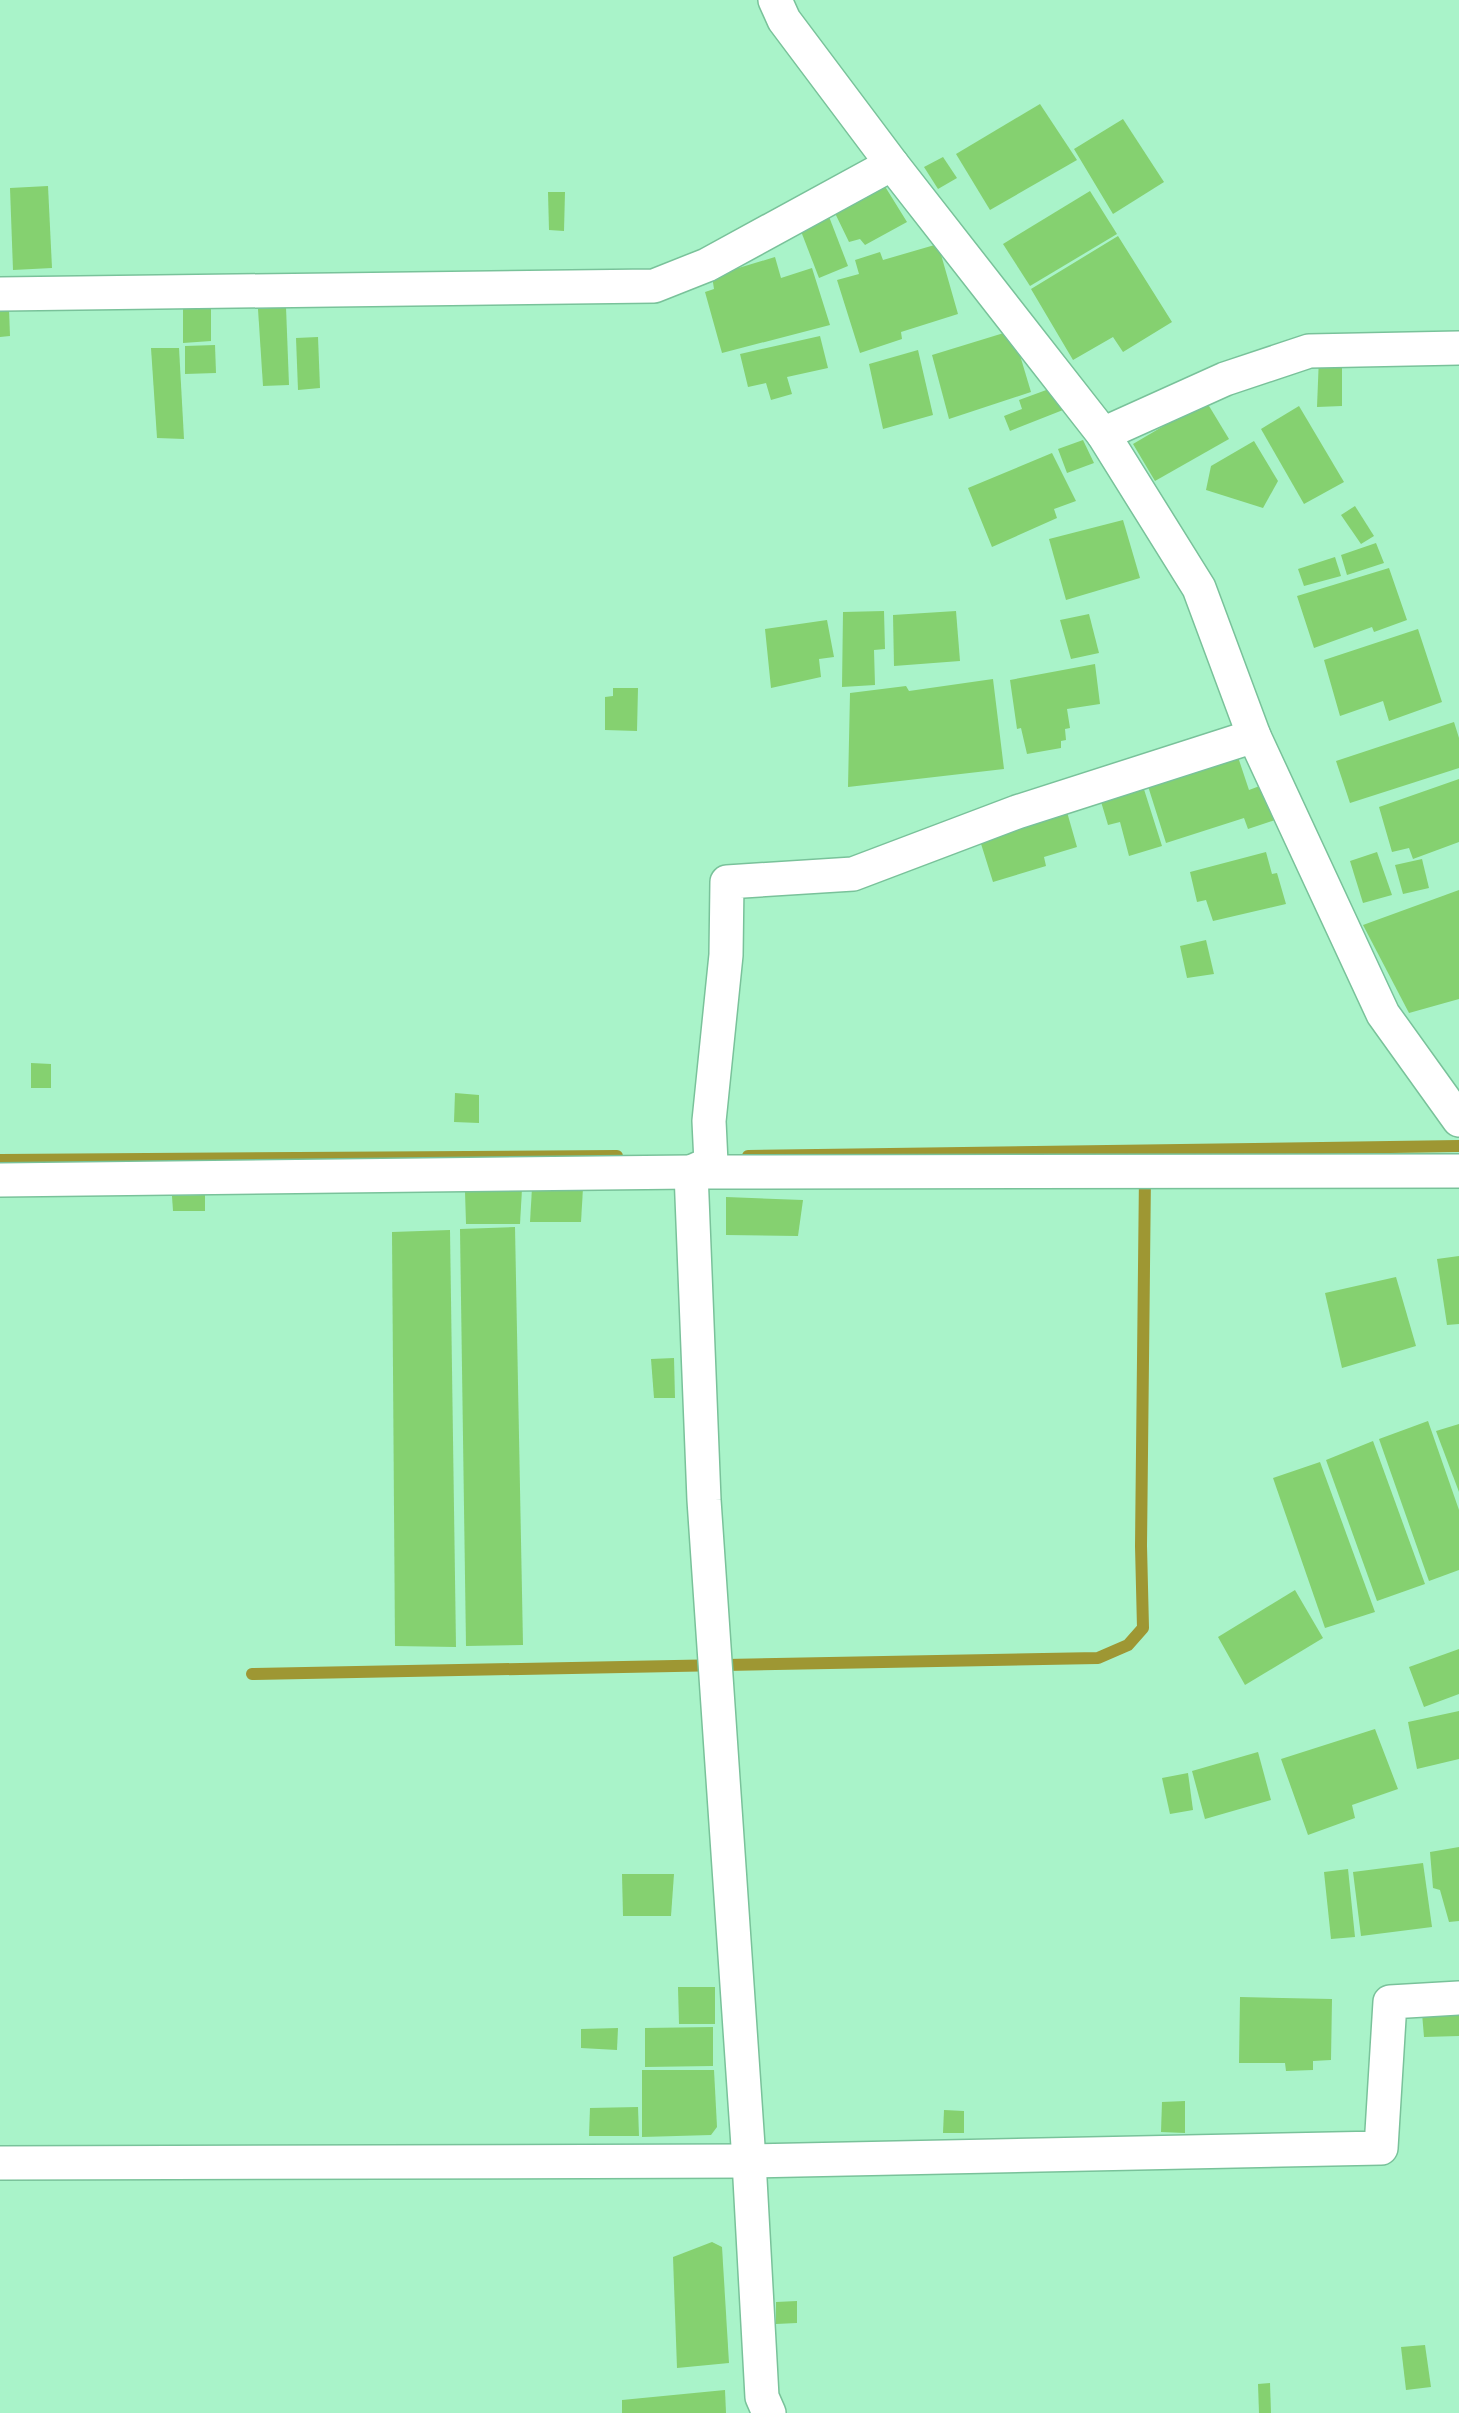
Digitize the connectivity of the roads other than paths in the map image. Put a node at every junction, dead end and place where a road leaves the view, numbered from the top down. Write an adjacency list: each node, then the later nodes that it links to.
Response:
1 (775, 0): 2 (street)
2 (892, 164): 3 (street); 5 (street)
3 (0, 294)
4 (1459, 348): 5 (street)
5 (1103, 434): 6 (street)
6 (1254, 736): 7 (street); 8 (street)
7 (1459, 1120)
8 (701, 1167): 9 (street); 10 (street); 12 (street)
9 (1459, 1171)
10 (0, 1180)
11 (1459, 1998): 12 (street)
12 (749, 2161): 13 (street); 14 (street)
13 (0, 2163)
14 (770, 2413)

